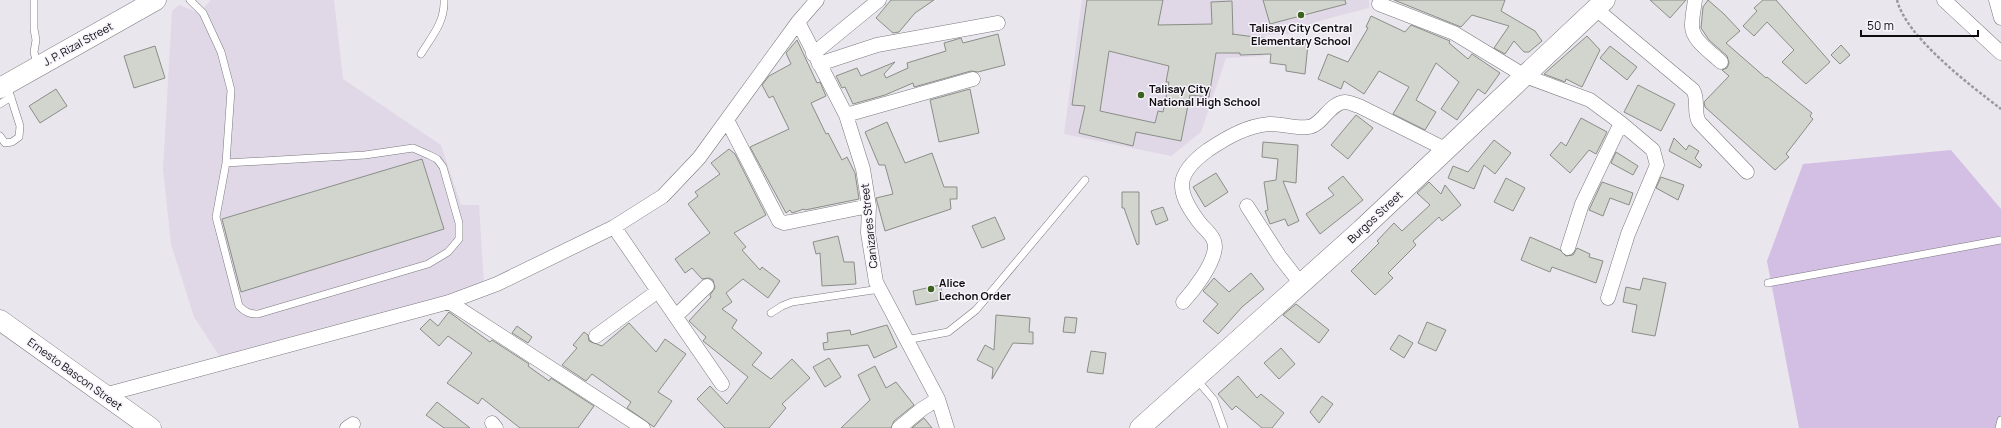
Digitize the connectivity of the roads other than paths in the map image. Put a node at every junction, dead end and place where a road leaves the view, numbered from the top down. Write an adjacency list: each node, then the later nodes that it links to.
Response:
1 (34, 0): 19 (lane)
2 (156, 0): 19 (street, J. P. Rizal Street)
3 (190, 0): 29 (lane)
4 (444, 0): 15 (lane)
5 (817, 0): 13 (street)
6 (879, 0): 17 (street)
7 (1695, 0): 18 (street)
8 (1944, 0): 16 (street)
9 (1996, 0): 12 (street)
10 (1379, 4): 20 (street)
11 (1600, 4): 20 (street, Burgos Street); 30 (street)
12 (2001, 18)
13 (798, 22): 17 (street, Canizares Street); 25 (street)
14 (998, 23): 17 (street)
15 (421, 54)
16 (2001, 54)
17 (816, 59): 24 (street, Canizares Street)
18 (1721, 62)
19 (38, 66): 22 (street, J. P. Rizal Street)
20 (1525, 76): 26 (street); 28 (street, Burgos Street)
21 (973, 79): 24 (street)
22 (6, 90): 23 (lane); 27 (lane)
23 (0, 104)
24 (846, 115): 32 (street, Canizares Street)
25 (726, 120): 32 (street); 34 (street)
26 (1621, 124): 36 (street); 42 (street)
27 (0, 136)
28 (1447, 150): 38 (street, Burgos Street); 44 (street)
29 (226, 163): 29 (lane)
30 (1747, 172)
31 (1085, 180): 49 (lane)
32 (868, 206): 40 (street, Canizares Street)
33 (1247, 206): 38 (street)
34 (614, 227): 41 (street); 43 (street)
35 (2001, 240): 37 (lane)
36 (1568, 248)
37 (1768, 283)
38 (1300, 284): 50 (street, Burgos Street)
39 (707, 286): 46 (street)
40 (880, 289): 45 (lane); 49 (street, Canizares Street)
41 (658, 291): 46 (street); 48 (street)
42 (1608, 298)
43 (449, 302): 52 (street); 56 (street)
44 (1183, 302)
45 (771, 313)
46 (676, 316): 51 (street)
47 (0, 320): 52 (street, Ernesto Bascon Street)
48 (596, 336)
49 (906, 340): 53 (street, Canizares Street)
50 (1195, 378): 59 (street, Burgos Street); 60 (lane)
51 (722, 384)
52 (104, 395): 55 (street, Ernesto Bascon Street)
53 (938, 399): 57 (street); 58 (street, Canizares Street)
54 (2001, 420): 61 (lane)
55 (151, 428)
56 (643, 428)
57 (899, 428)
58 (947, 428)
59 (1140, 428)
60 (1224, 428)
61 (1999, 428)

